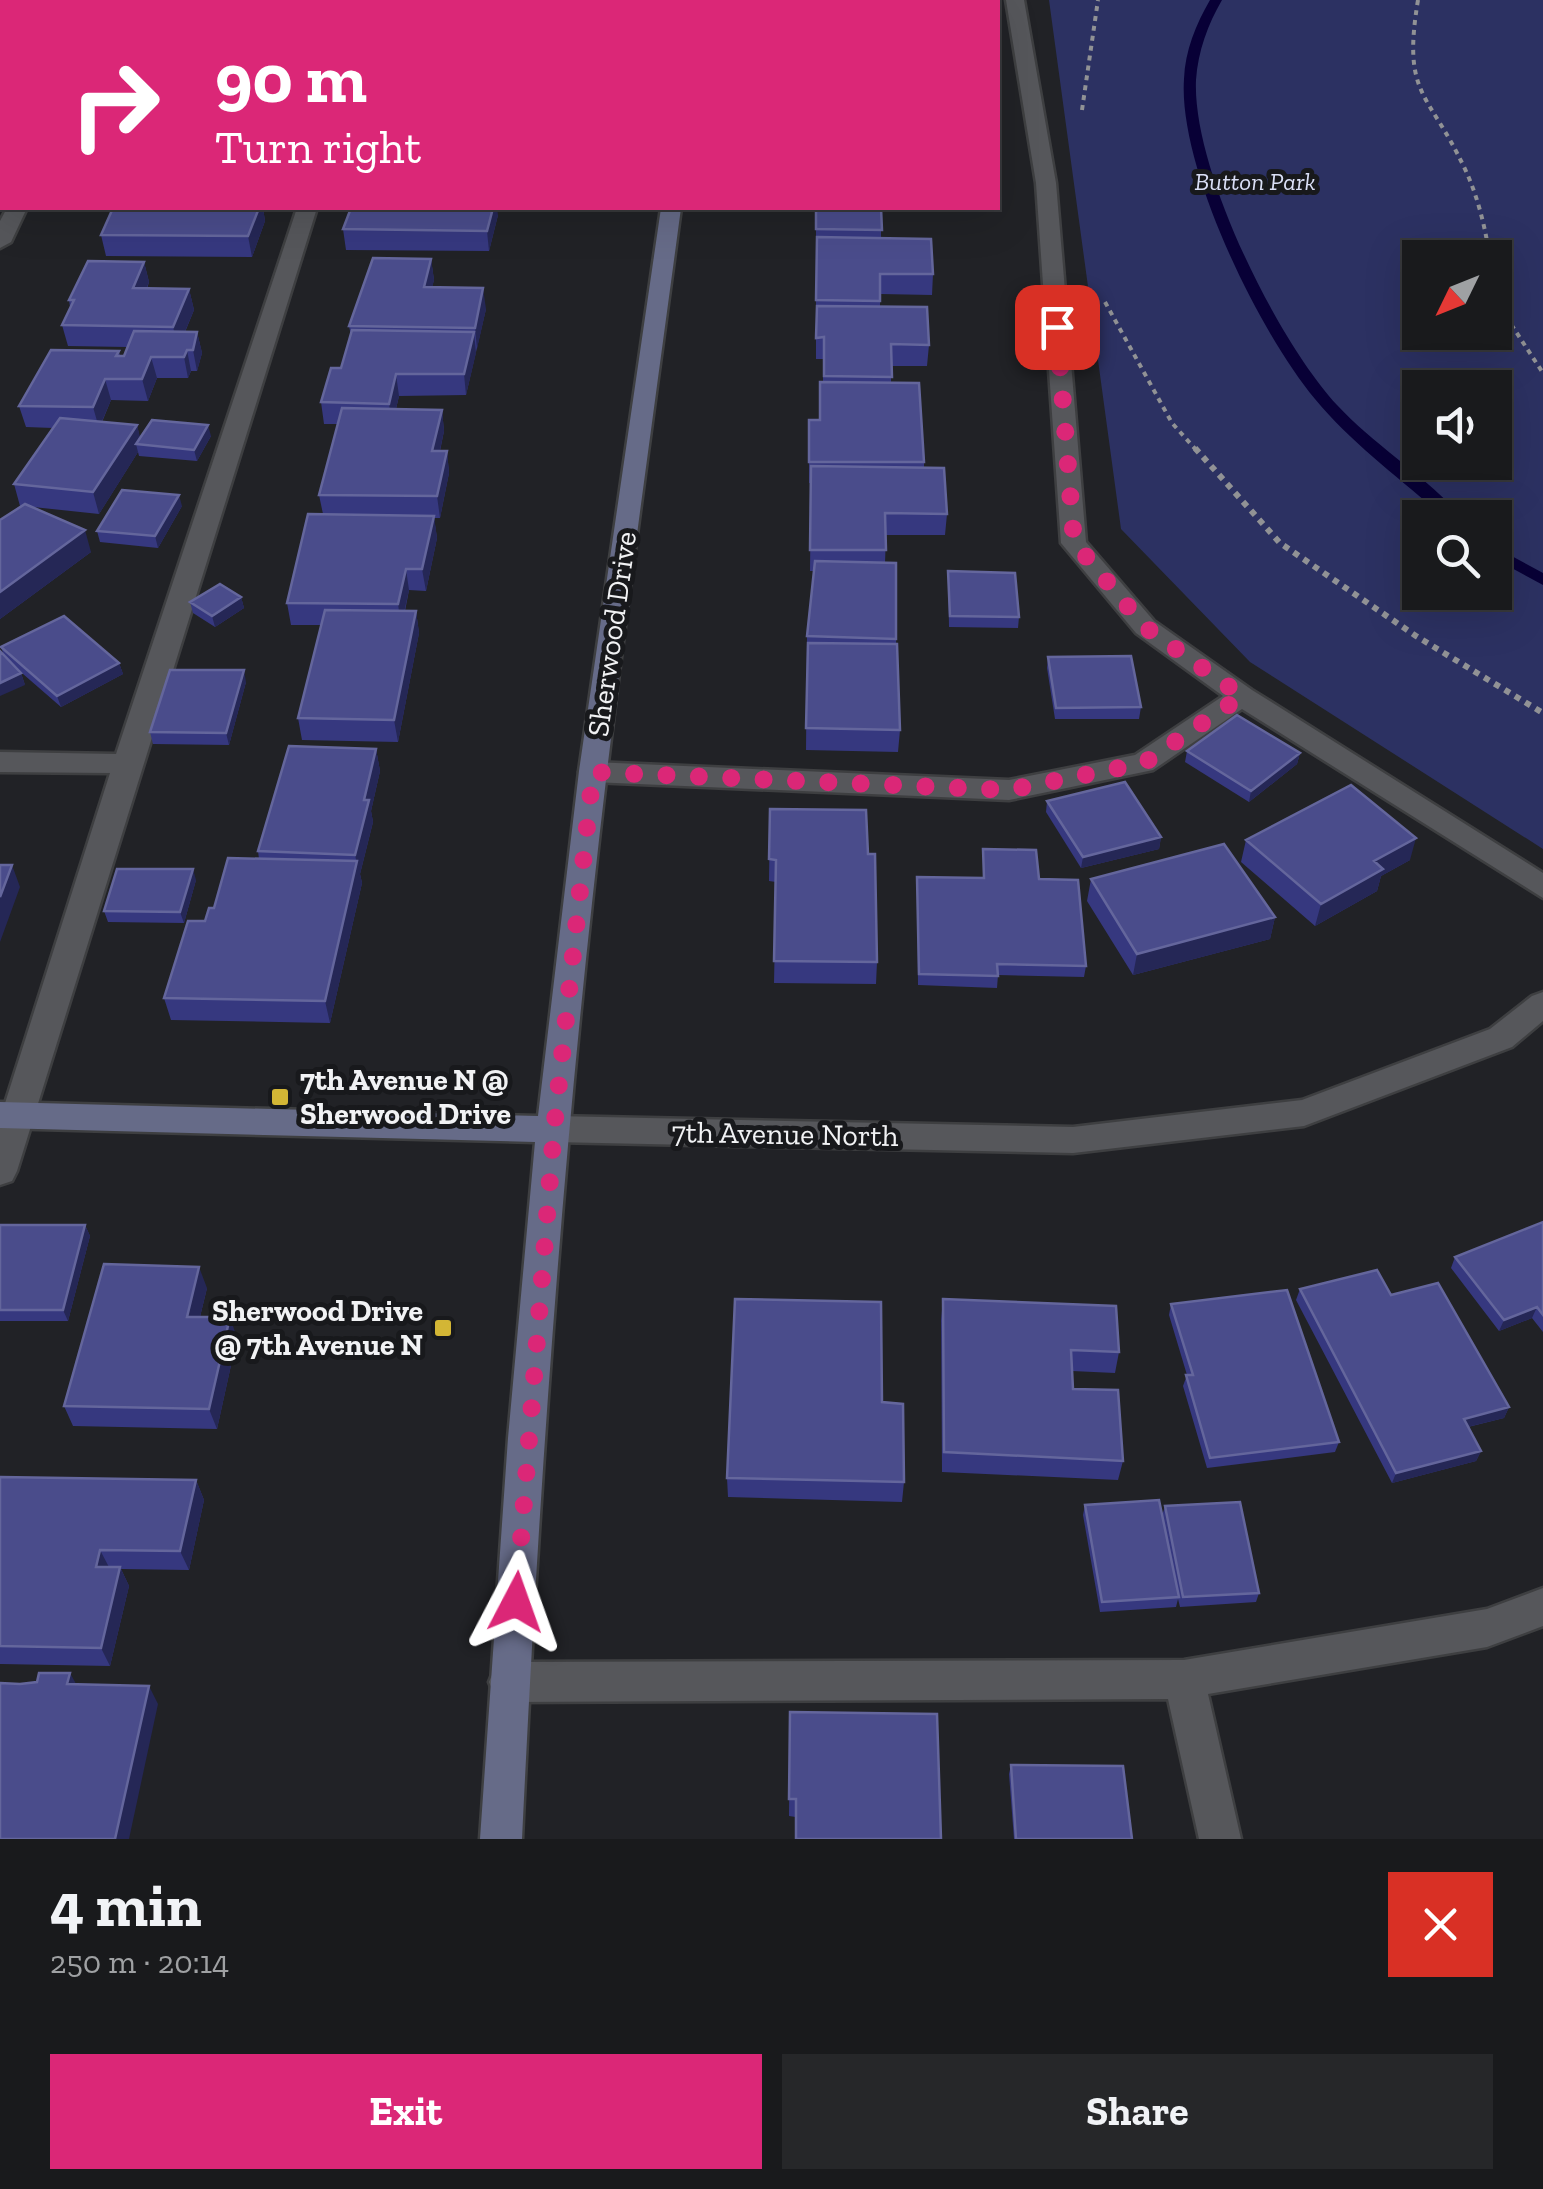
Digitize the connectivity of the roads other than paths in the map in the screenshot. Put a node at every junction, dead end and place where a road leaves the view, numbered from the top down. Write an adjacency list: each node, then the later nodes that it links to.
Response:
1 (1015, 0): 6 (street)
2 (17, 210): 5 (street)
3 (306, 210): 8 (street)
4 (671, 210): 9 (street, Sherwood Drive)
5 (0, 242)
6 (1242, 696): 9 (street); 10 (street)
7 (0, 762): 8 (street)
8 (126, 764): 12 (street)
9 (593, 772): 13 (street, Sherwood Drive)
10 (1543, 887)
11 (1543, 1004): 13 (street, 7th Avenue North)
12 (10, 1115): 13 (street, 7th Avenue North); 14 (street)
13 (554, 1129): 17 (street, Sherwood Drive)
14 (0, 1171)
15 (1543, 1607): 16 (street)
16 (1184, 1680): 17 (street); 19 (street)
17 (509, 1682): 18 (street, Sherwood Drive)
18 (502, 1839)
19 (1220, 1839)

